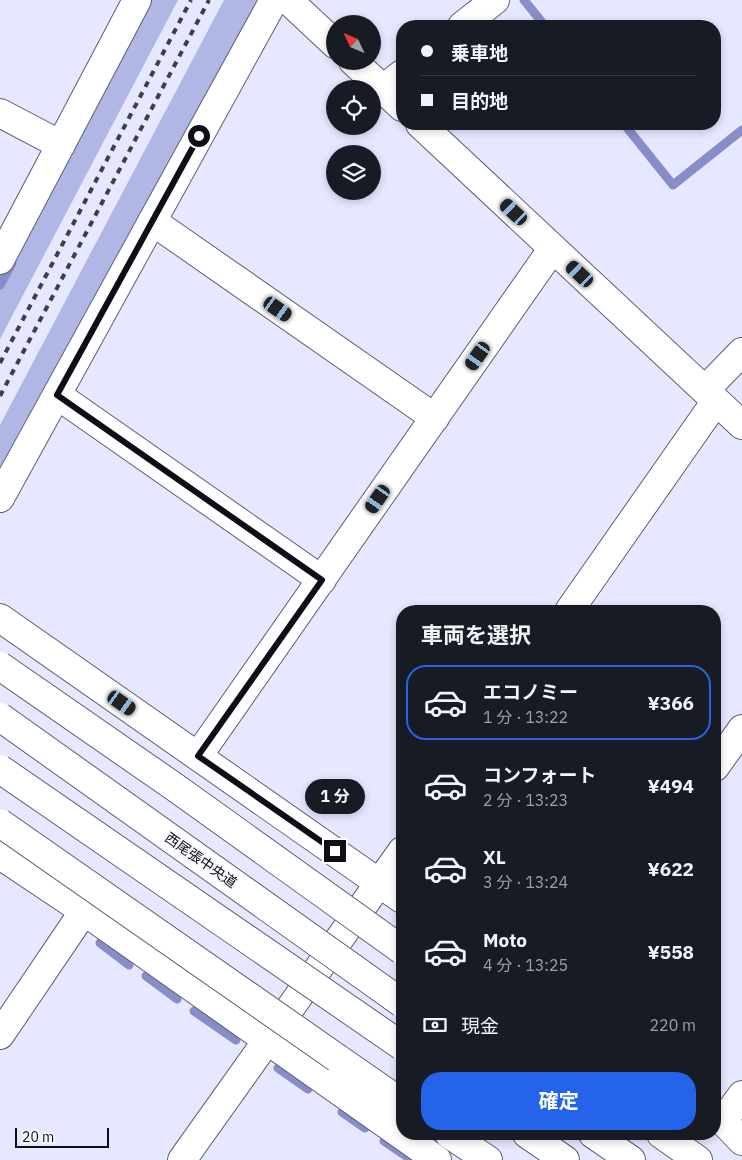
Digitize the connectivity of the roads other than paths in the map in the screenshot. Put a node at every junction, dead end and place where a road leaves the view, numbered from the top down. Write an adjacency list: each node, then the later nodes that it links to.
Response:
1 (137, 0): 11 (street)
2 (274, 0): 12 (street)
3 (288, 0): 6 (street)
4 (495, 0): 5 (street)
5 (470, 20)
6 (326, 36)
7 (367, 70): 8 (street)
8 (396, 90)
9 (0, 113): 11 (street)
10 (426, 130): 13 (street)
11 (60, 145): 14 (street)
12 (152, 221): 16 (street); 18 (street)
13 (553, 248): 17 (street); 18 (street)
14 (0, 260)
15 (742, 352): 17 (street)
16 (57, 395): 20 (street); 21 (street)
17 (710, 395): 19 (street); 22 (street)
18 (435, 418): 21 (street)
19 (742, 425)
20 (0, 498)
21 (322, 580): 27 (street)
22 (573, 605)
23 (0, 618): 27 (street)
24 (0, 666): 36 (street, bridge)
25 (0, 717): 37 (street, 西尾張中央道, bridge)
26 (742, 729): 28 (street)
27 (198, 756): 33 (street)
28 (721, 759)
29 (0, 769): 40 (street, bridge)
30 (0, 823): 42 (street, bridge)
31 (0, 855): 35 (street)
32 (396, 860): 33 (street)
33 (380, 883): 34 (street); 39 (street)
34 (396, 894)
35 (84, 912): 38 (street); 39 (street)
36 (396, 946)
37 (396, 999)
38 (0, 1035)
39 (266, 1040): 45 (street); 52 (street)
40 (396, 1042)
41 (742, 1095): 43 (street)
42 (396, 1098)
43 (721, 1117)
44 (721, 1121): 51 (street)
45 (396, 1131)
46 (408, 1140): 53 (street)
47 (458, 1140): 54 (street)
48 (537, 1140): 55 (street)
49 (602, 1140): 56 (street)
50 (670, 1140): 57 (street)
51 (742, 1142)
52 (182, 1160)
53 (437, 1160)
54 (488, 1160)
55 (565, 1160)
56 (631, 1160)
57 (698, 1160)

